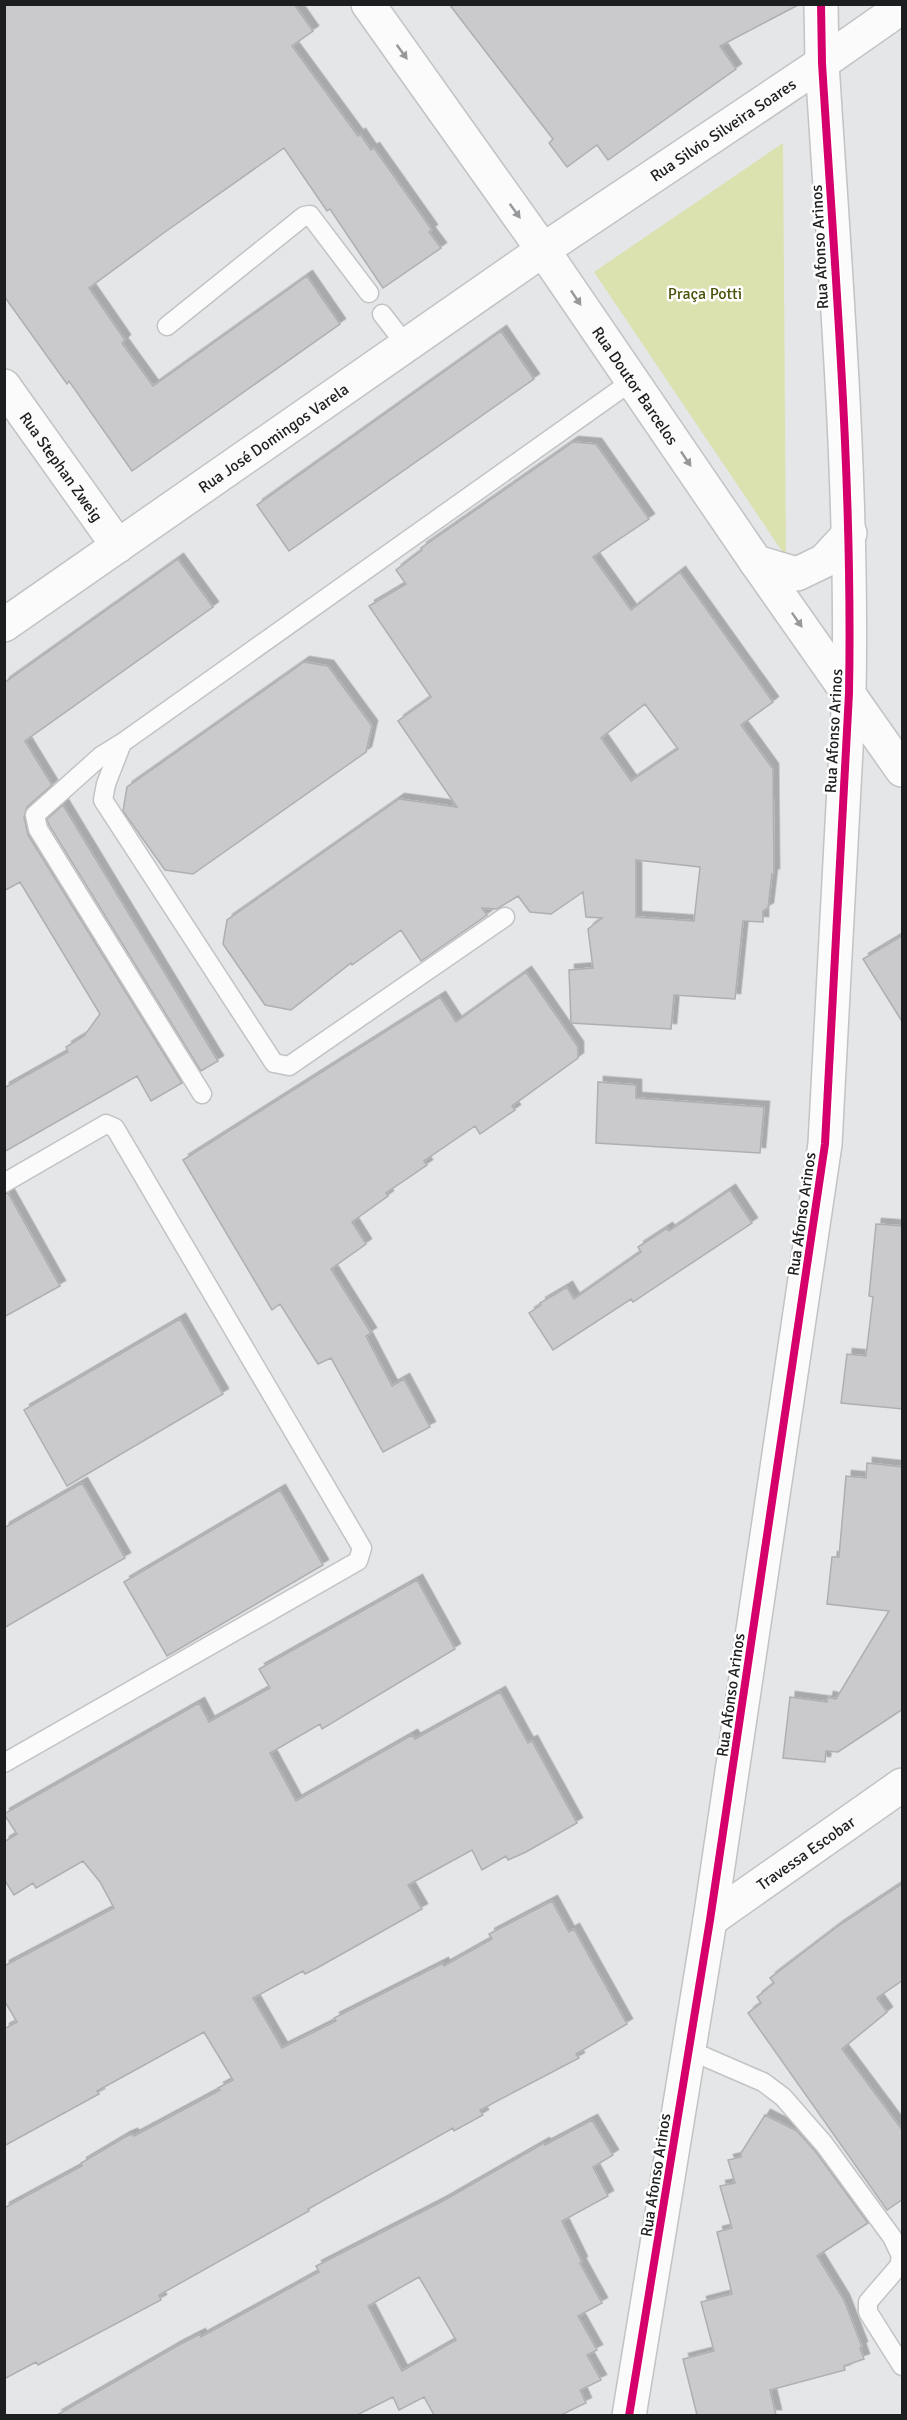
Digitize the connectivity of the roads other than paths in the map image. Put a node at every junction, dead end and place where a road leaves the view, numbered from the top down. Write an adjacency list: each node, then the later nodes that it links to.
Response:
1 (368, 4): 5 (street, Rua Doutor Barcelos, one-way to 5)
2 (821, 4): 4 (street, Rua Afonso Arinos)
3 (903, 7): 4 (street, Rua Silvio Silveira Soares)
4 (822, 63): 5 (street, Rua Silvio Silveira Soares); 12 (street, Rua Afonso Arinos)
5 (543, 250): 9 (street, Rua José Domingos Varela); 10 (street, Rua Doutor Barcelos, one-way to 10)
6 (369, 293): 8 (lane)
7 (382, 314): 9 (lane)
8 (167, 326)
9 (406, 345): 13 (street, Rua José Domingos Varela)
10 (632, 381): 14 (street, Rua Doutor Barcelos, one-way to 14); 17 (lane)
11 (4, 386): 13 (street, Rua Stephan Zweig)
12 (850, 533): 14 (street); 16 (street, Rua Afonso Arinos)
13 (118, 546): 15 (street, Rua José Domingos Varela)
14 (756, 562): 16 (street, Rua Doutor Barcelos, one-way to 16)
15 (4, 625)
16 (849, 693): 18 (street, Rua Doutor Barcelos); 24 (street, Rua Afonso Arinos)
17 (122, 743): 19 (lane); 20 (lane)
18 (903, 770)
19 (505, 917)
20 (202, 1095)
21 (4, 1183): 22 (lane)
22 (4, 1763)
23 (902, 1787): 24 (street, Travessa Escobar)
24 (710, 1920): 25 (street, Rua Afonso Arinos)
25 (689, 2050): 26 (lane); 27 (street, Rua Afonso Arinos)
26 (903, 2366)
27 (629, 2415)

